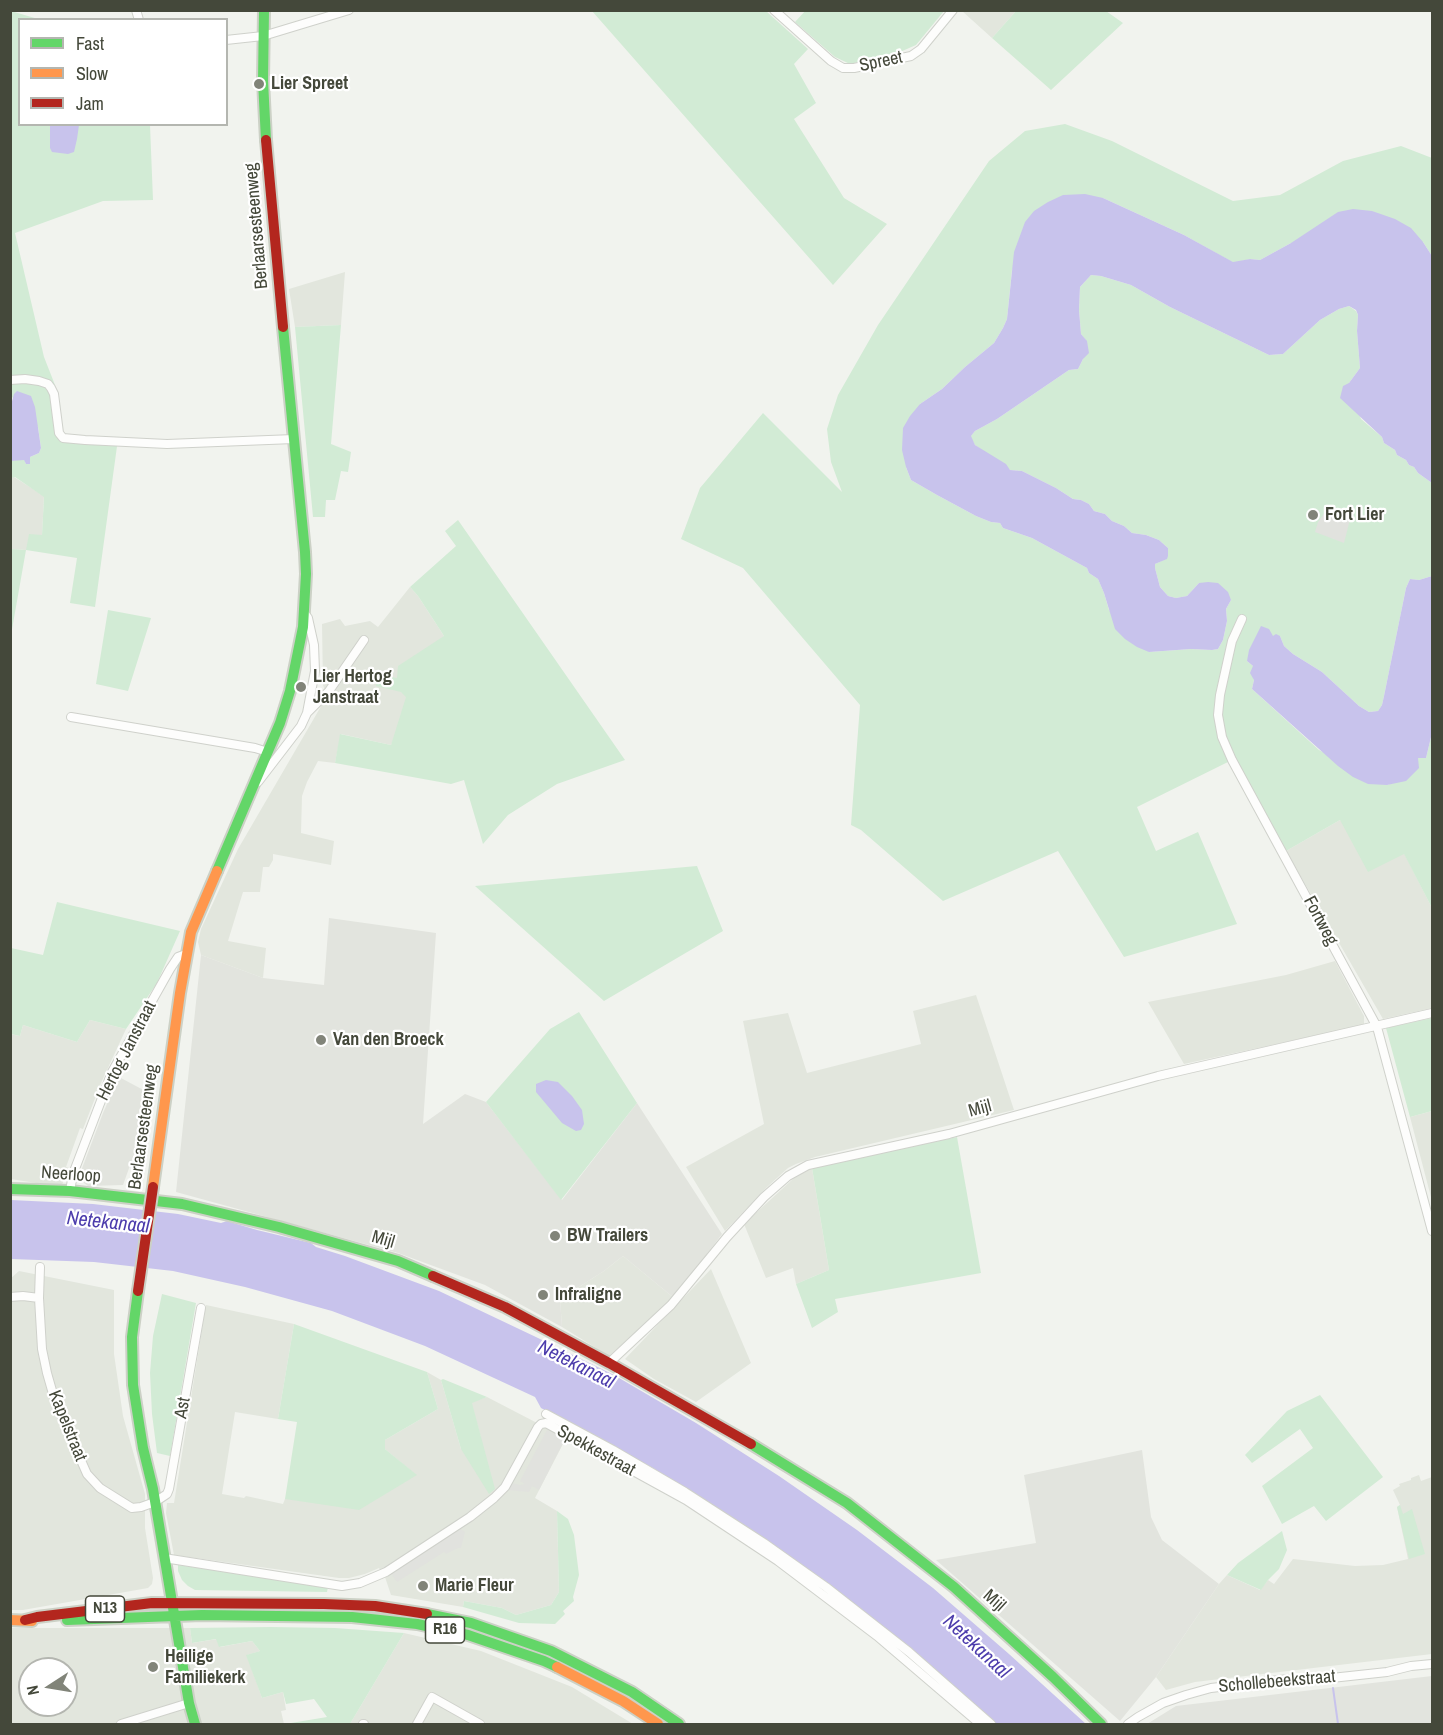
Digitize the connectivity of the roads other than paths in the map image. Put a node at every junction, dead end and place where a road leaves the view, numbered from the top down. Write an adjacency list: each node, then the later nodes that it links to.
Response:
1 (264, 10): 5 (street, Berlaarsesteenweg)
2 (349, 10): 5 (street)
3 (774, 10): 4 (street, Spreet)
4 (953, 10)
5 (263, 36): 6 (street); 8 (street, Berlaarsesteenweg)
6 (228, 40)
7 (10, 380): 8 (street)
8 (294, 439): 9 (street, Berlaarsesteenweg)
9 (304, 613): 12 (street, Berlaarsesteenweg); 14 (street, Berlaarsesteenweg)
10 (1242, 619): 18 (street, Fortweg)
11 (364, 640): 12 (street, Berlaarsesteenweg)
12 (307, 713): 15 (street, Berlaarsesteenweg)
13 (71, 717): 14 (street)
14 (268, 752): 15 (street, Berlaarsesteenweg)
15 (251, 792): 16 (street, Berlaarsesteenweg)
16 (186, 954): 20 (street, Hertog Janstraat); 29 (street, Berlaarsesteenweg, bridge)
17 (1432, 1013): 18 (street, Mijl)
18 (1377, 1027): 22 (street, Fortweg); 27 (street, Mijl)
19 (10, 1189): 20 (street, Neerloop)
20 (70, 1191): 21 (street, Neerloop)
21 (130, 1197): 27 (street, Mijl)
22 (1432, 1231)
23 (40, 1268): 25 (street, Kapelstraat)
24 (10, 1297): 25 (street)
25 (39, 1298): 29 (street, Kapelstraat)
26 (201, 1308): 29 (street, Ast)
27 (609, 1363): 45 (street, Mijl)
28 (546, 1414): 44 (street)
29 (155, 1502): 30 (street, Berlaarsesteenweg)
30 (164, 1558): 31 (street, Berlaarsesteenweg); 43 (street, Spekkestraat)
31 (172, 1603): 32 (street, Berlaarsesteenweg); 34 (street, N13); 42 (street, R16)
32 (175, 1616): 34 (street, N13); 36 (street, Berlaarsesteenweg); 41 (street, R16)
33 (10, 1620): 34 (street, N13)
34 (25, 1620)
35 (1432, 1664): 46 (street, Schollebeekstraat)
36 (189, 1703): 37 (street); 38 (street, Berlaarsesteenweg)
37 (122, 1725)
38 (195, 1725)
39 (417, 1725): 40 (street)
40 (480, 1725)
41 (658, 1725)
42 (679, 1725)
43 (980, 1725)
44 (992, 1725)
45 (1101, 1725)
46 (1128, 1725)

